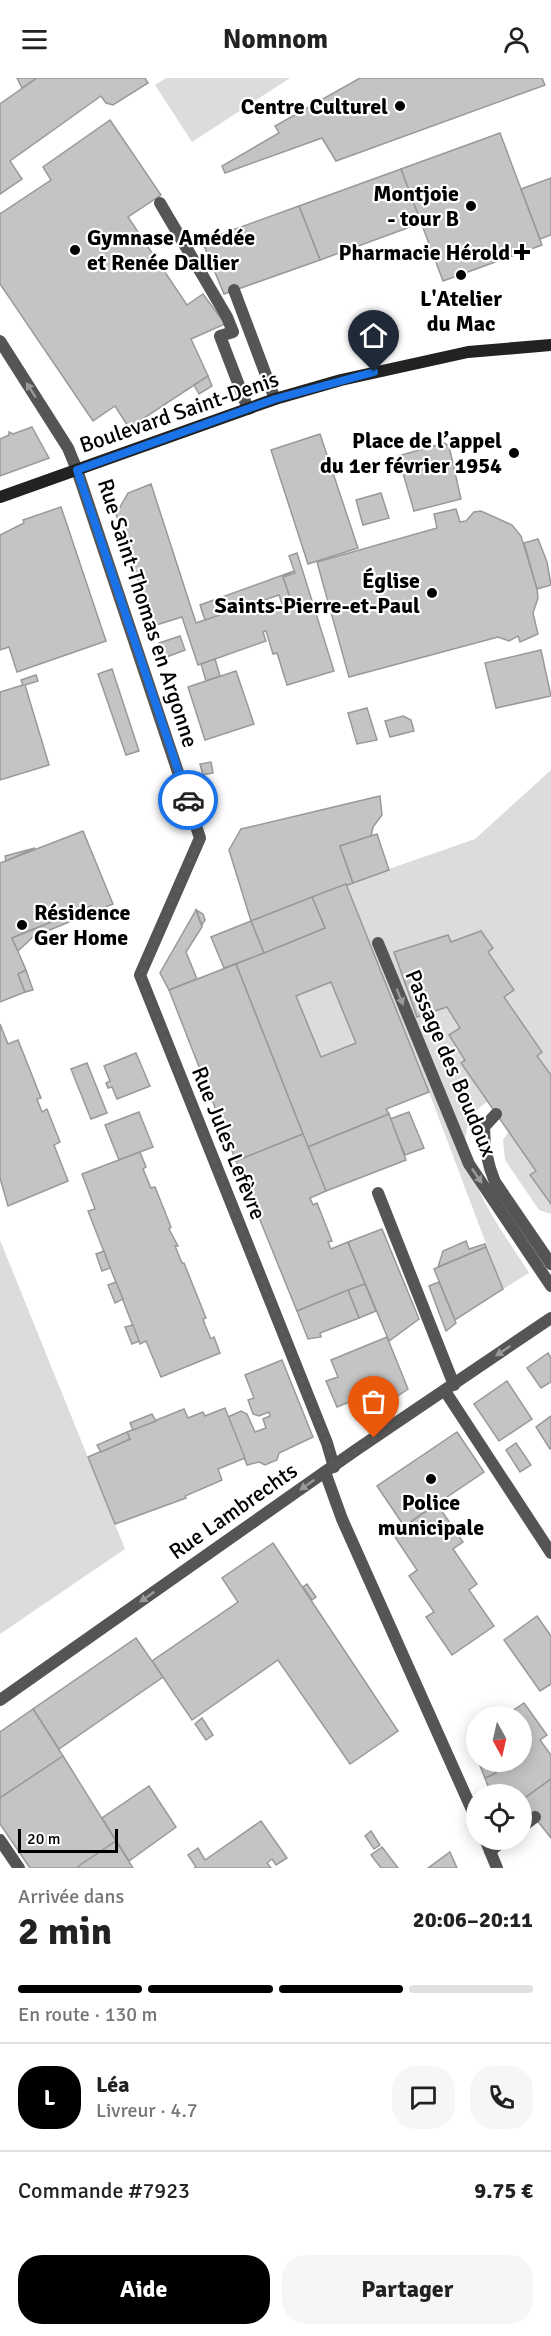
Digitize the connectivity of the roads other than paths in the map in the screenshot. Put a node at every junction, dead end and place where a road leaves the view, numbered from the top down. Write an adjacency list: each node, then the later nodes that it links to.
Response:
1 (160, 203): 6 (street)
2 (234, 290): 5 (street)
3 (0, 341): 7 (street, Rue Saint-Thomas en Argonne, one-way to 3)
4 (551, 345): 5 (main road, Boulevard Saint-Denis)
5 (275, 399): 6 (main road, Boulevard Saint-Denis)
6 (248, 409): 7 (main road, Boulevard Saint-Denis)
7 (77, 470): 8 (main road, Boulevard Saint-Denis); 9 (street, Rue Saint-Thomas en Argonne)
8 (0, 496)
9 (200, 838): 17 (street, Rue Jules Lefèvre)
10 (378, 943): 14 (street, Passage des Boudoux, one-way to 14)
11 (496, 1114): 13 (street)
12 (378, 1193): 16 (street)
13 (551, 1264)
14 (551, 1286)
15 (551, 1318): 16 (street, Rue Lambrechts, one-way to 16)
16 (449, 1388): 17 (street, Rue Lambrechts); 18 (street)
17 (329, 1470): 19 (street, Rue Lambrechts, one-way to 19); 20 (street, Rue Jules Lefèvre)
18 (551, 1553)
19 (0, 1700)
20 (466, 1796)
21 (535, 1817): 22 (street)
22 (532, 1819)
23 (0, 1840): 25 (street)
24 (490, 1851): 26 (street)
25 (19, 1868)
26 (497, 1868)

